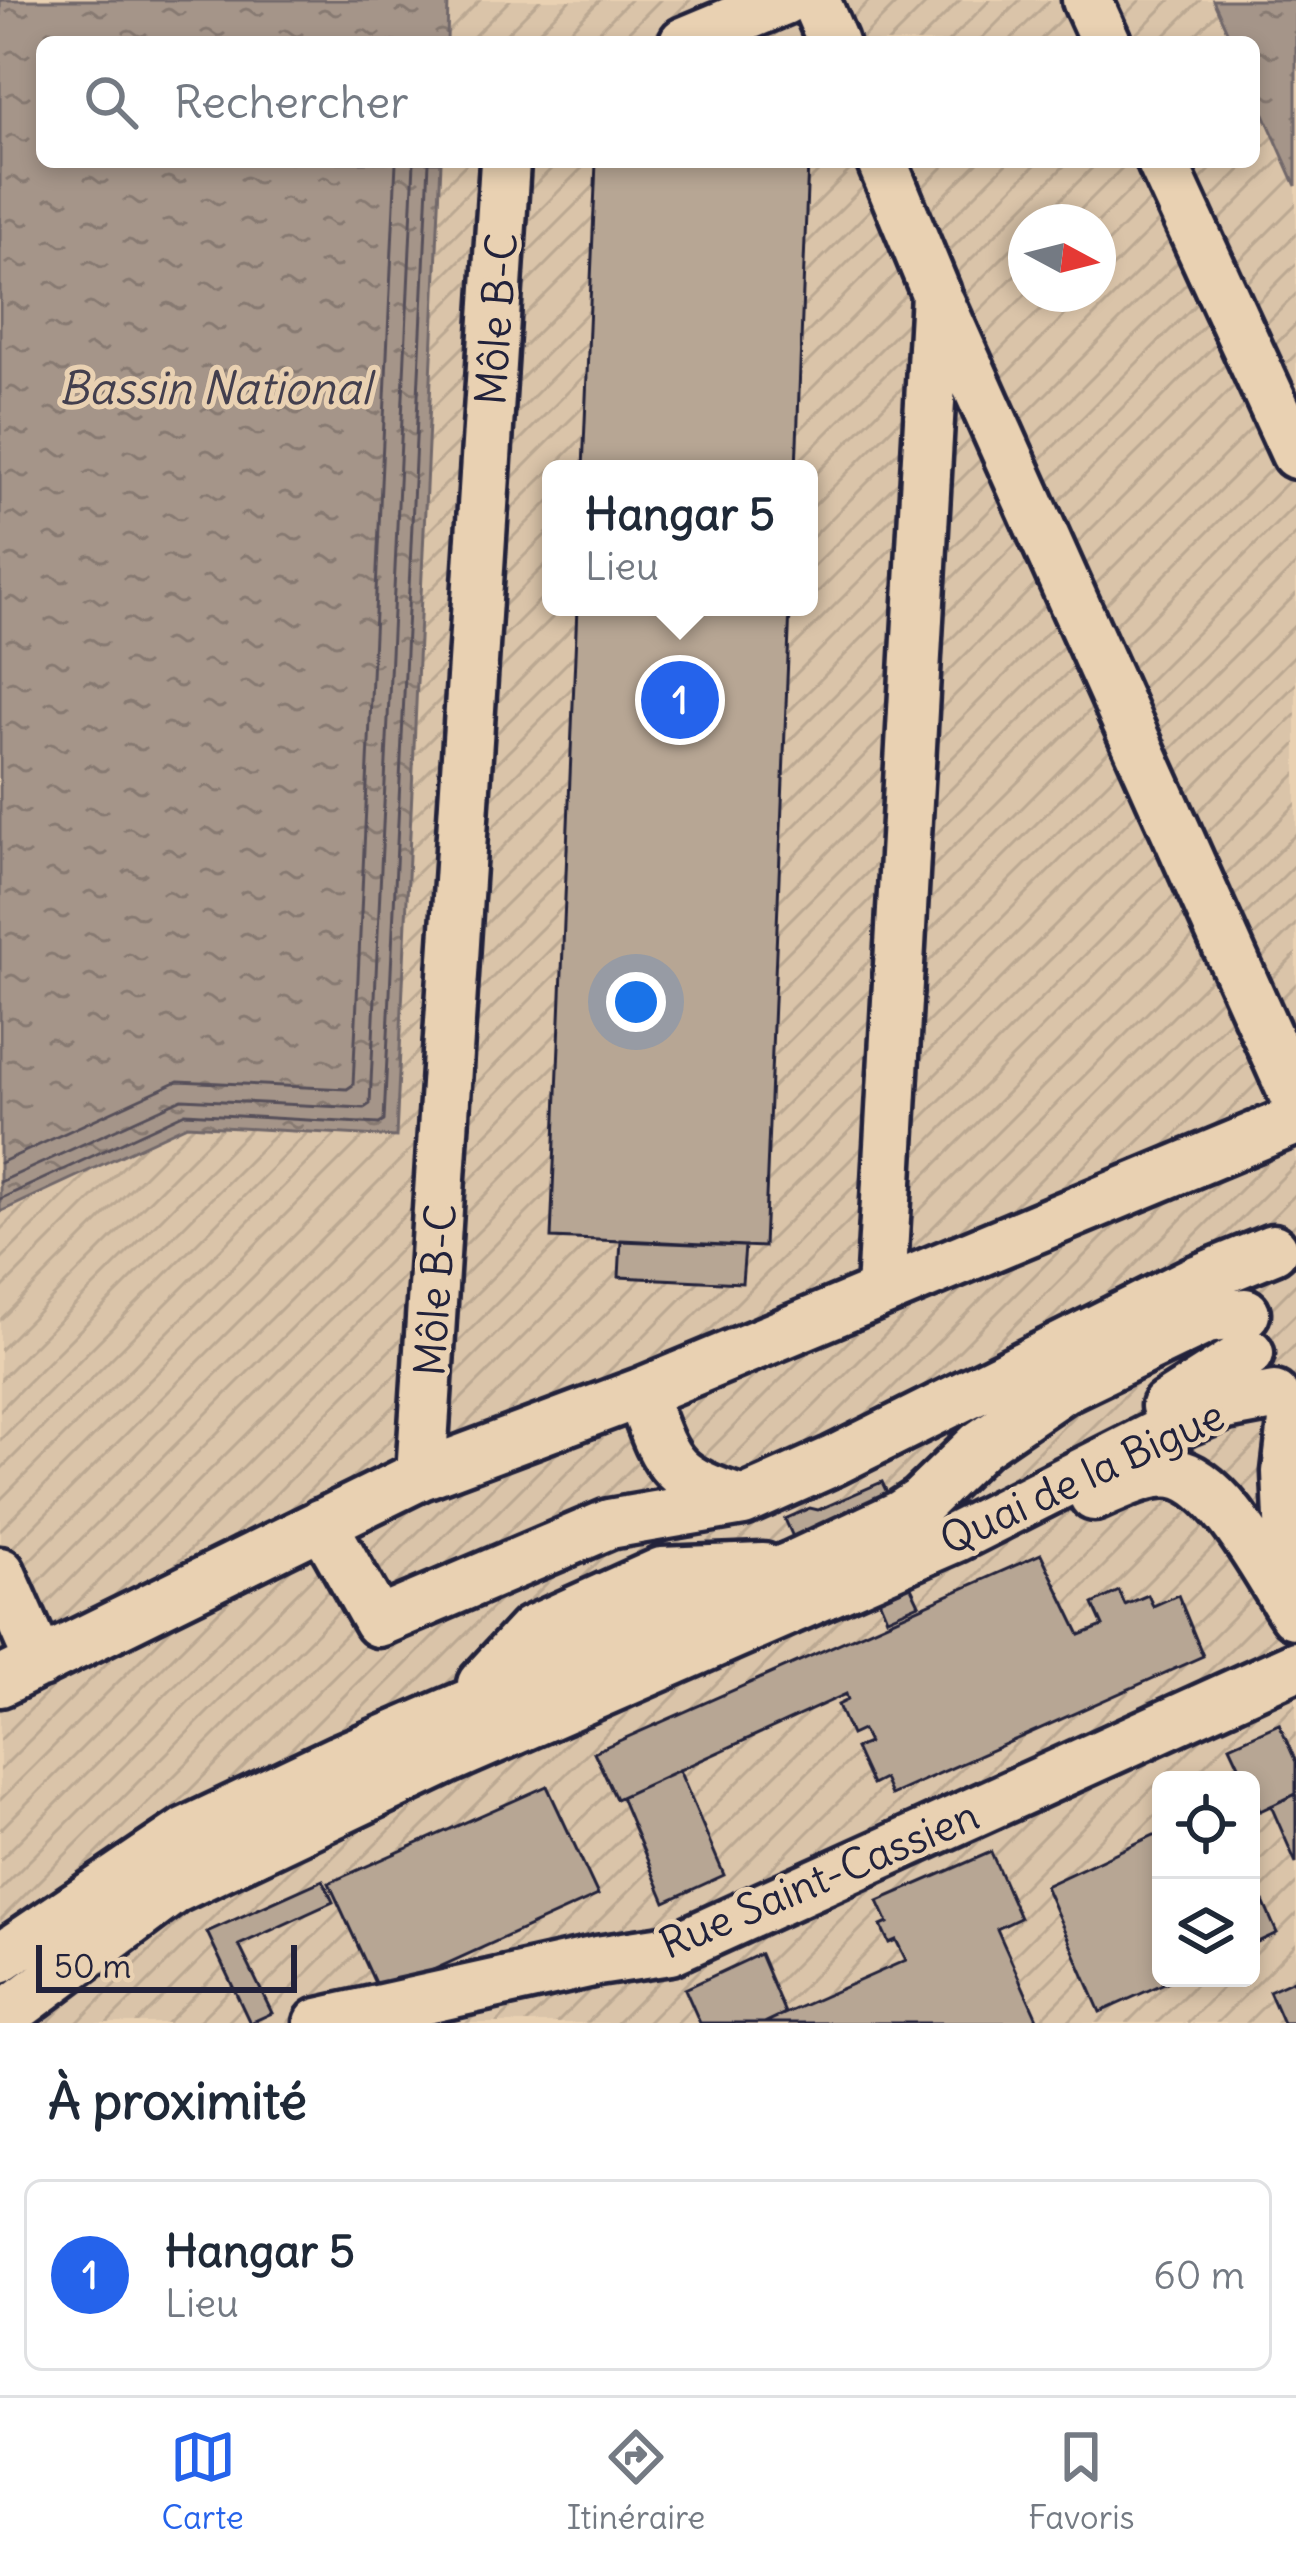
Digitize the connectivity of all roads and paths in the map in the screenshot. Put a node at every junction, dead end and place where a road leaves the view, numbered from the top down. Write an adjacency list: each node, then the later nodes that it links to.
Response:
1 (784, 0): 4 (lane)
2 (815, 0): 5 (lane)
3 (1087, 0): 6 (lane)
4 (698, 36)
5 (830, 36)
6 (1103, 36)
7 (505, 168): 19 (lane, Môle B-C)
8 (884, 168): 10 (lane)
9 (1165, 168): 11 (lane)
10 (935, 293): 12 (lane); 15 (lane)
11 (1296, 454)
12 (1296, 1100)
13 (1296, 1120): 15 (lane)
14 (1285, 1240): 16 (lane); 20 (lane)
15 (881, 1291): 17 (lane)
16 (1247, 1333): 18 (lane); 23 (lane, Quai de la Bigue); 24 (lane)
17 (640, 1393): 19 (lane); 20 (lane)
18 (1288, 1407): 22 (lane, Quai de la Bigue); 26 (lane)
19 (421, 1474): 21 (lane)
20 (742, 1501): 21 (lane)
21 (322, 1522): 28 (lane)
22 (954, 1538): 23 (lane, Quai de la Bigue); 26 (lane)
23 (891, 1563): 31 (lane, Quai de la Bigue)
24 (791, 1566): 29 (lane); 29 (lane)
25 (0, 1572): 28 (lane)
26 (1295, 1619)
27 (1296, 1666): 34 (lane, Rue Saint-Cassien)
28 (20, 1672)
29 (338, 1760): 30 (lane)
30 (0, 1958)
31 (40, 2003): 32 (lane); 33 (lane)
32 (0, 2018)
33 (14, 2023)
34 (319, 2023)

